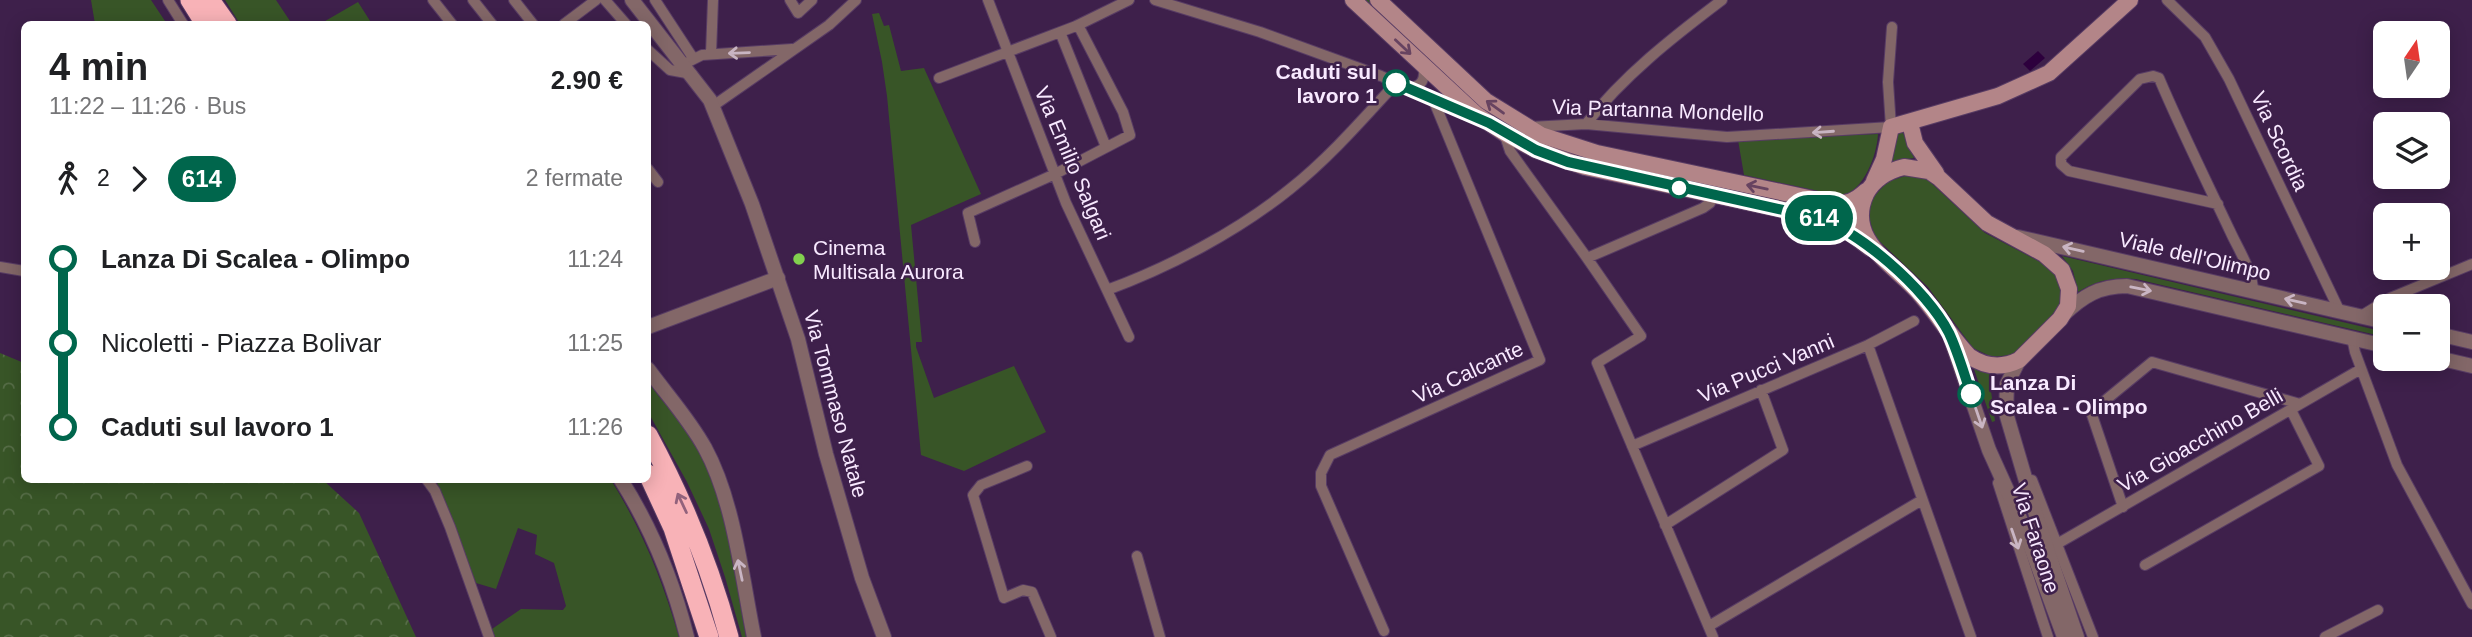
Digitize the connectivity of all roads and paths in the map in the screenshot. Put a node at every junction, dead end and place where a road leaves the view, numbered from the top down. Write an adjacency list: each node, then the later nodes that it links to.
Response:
1 (168, 0): 23 (street)
2 (190, 0): 24 (highway)
3 (210, 0): 25 (highway)
4 (432, 0): 26 (street)
5 (473, 0): 27 (street)
6 (513, 0): 28 (street)
7 (596, 0): 29 (street)
8 (605, 0): 30 (street)
9 (632, 0): 32 (street, Via Tommaso Natale)
10 (655, 0): 40 (street)
11 (713, 0): 39 (street)
12 (790, 0): 13 (street)
13 (813, 0)
14 (856, 0): 36 (street)
15 (988, 0): 37 (street, Via Emilio Salgari)
16 (1129, 0): 33 (street)
17 (1155, 0): 43 (street)
18 (1353, 0): 41 (main road, one-way to 41)
19 (1378, 0): 50 (main road, one-way to 19)
20 (1722, 0): 49 (street)
21 (2130, 0): 48 (main road, Via Partanna Mondello)
22 (2167, 0): 71 (street, Via Scordia)
23 (181, 21)
24 (203, 21)
25 (224, 21)
26 (450, 21)
27 (490, 21)
28 (530, 21)
29 (568, 21)
30 (623, 21)
31 (651, 21): 40 (street, Via Tommaso Natale)
32 (651, 21)
33 (1078, 24): 35 (street); 53 (street)
34 (1892, 27): 51 (street)
35 (1060, 32): 37 (street); 53 (street)
36 (795, 48): 39 (street, one-way to 39); 46 (street)
37 (1007, 52): 42 (street); 55 (street, Via Emilio Salgari)
38 (651, 53): 40 (street)
39 (711, 54): 40 (street)
40 (690, 65): 46 (street, Via Tommaso Natale)
41 (1423, 66): 44 (street); 47 (main road)
42 (939, 78)
43 (1396, 83): 44 (street); 69 (street)
44 (1408, 88): 45 (street)
45 (1433, 99): 47 (street); 108 (street, Via Calcante)
46 (713, 106): 68 (street, Via Tommaso Natale)
47 (1489, 123): 52 (main road)
48 (1910, 123): 51 (main road, Via Partanna Mondello); 56 (main road)
49 (1586, 124): 50 (street, Via Partanna Mondello); 51 (street, Via Partanna Mondello, one-way to 49)
50 (1524, 127): 58 (main road, one-way to 50)
51 (1891, 127): 58 (main road)
52 (1504, 133): 59 (main road); 64 (street)
53 (1106, 148): 55 (street)
54 (651, 173): 57 (street)
55 (1055, 174): 62 (street); 69 (street, Via Emilio Salgari)
56 (1940, 178): 58 (main road); 61 (main road)
57 (658, 182)
58 (1871, 185): 63 (main road)
59 (1714, 195): 63 (main road); 64 (street)
60 (2218, 204): 60 (street); 70 (street)
61 (1996, 230): 70 (street, Viale dell'Olimpo, one-way to 61); 73 (main road)
62 (975, 242)
63 (1875, 252): 77 (main road)
64 (1587, 258): 93 (street)
65 (2472, 264): 72 (street)
66 (0, 267): 67 (street)
67 (21, 270)
68 (778, 278): 76 (street); 114 (street, Via Tommaso Natale)
69 (1107, 290): 78 (street, Via Emilio Salgari)
70 (2253, 291): 71 (street, Viale dell'Olimpo, one-way to 70)
71 (2340, 312): 72 (street, Viale dell'Olimpo)
72 (2361, 316): 74 (street, Viale dell'Olimpo)
73 (2060, 319): 80 (street, Viale dell'Olimpo, one-way to 80); 84 (main road)
74 (2373, 319)
75 (1914, 321): 83 (street, Via Pucci Vanni)
76 (651, 326)
77 (1948, 331): 84 (main road); 94 (street, one-way to 94)
78 (1129, 337)
79 (2450, 337): 81 (street)
80 (2352, 338): 82 (street, Viale dell'Olimpo); 87 (street)
81 (2472, 342)
82 (2373, 343)
83 (1868, 345): 89 (street, Via Pucci Vanni); 99 (street)
84 (2019, 360): 92 (street)
85 (2450, 361): 86 (street)
86 (2472, 366)
87 (2361, 369): 90 (street, Via Gioacchino Belli); 105 (street)
88 (651, 373): 113 (street, one-way to 88)
89 (1761, 390): 93 (street, Via Pucci Vanni); 101 (street)
90 (2296, 407): 100 (street, Via Gioacchino Belli); 100 (street); 104 (street)
91 (651, 441): 112 (highway, one-way to 91)
92 (2016, 444): 102 (street); 120 (street)
93 (1632, 446): 101 (street)
94 (1989, 450): 118 (street, Via Faraone, one-way to 118); 119 (street)
95 (1027, 466): 115 (street)
96 (651, 480): 111 (highway)
97 (429, 483): 109 (street)
98 (623, 483): 110 (street)
99 (1922, 500): 107 (street); 117 (street)
100 (2123, 507): 102 (street, Via Gioacchino Belli)
101 (1665, 525): 107 (street)
102 (2057, 544): 121 (street)
103 (1137, 556): 116 (street)
104 (2146, 565)
105 (2472, 604)
106 (2378, 610): 122 (street)
107 (1711, 631)
108 (1384, 632)
109 (489, 637)
110 (687, 637)
111 (709, 637)
112 (729, 637)
113 (754, 637)
114 (884, 637)
115 (1051, 637)
116 (1160, 637)
117 (1971, 637)
118 (2048, 637)
119 (2064, 637)
120 (2077, 637)
121 (2093, 637)
122 (2325, 637)

